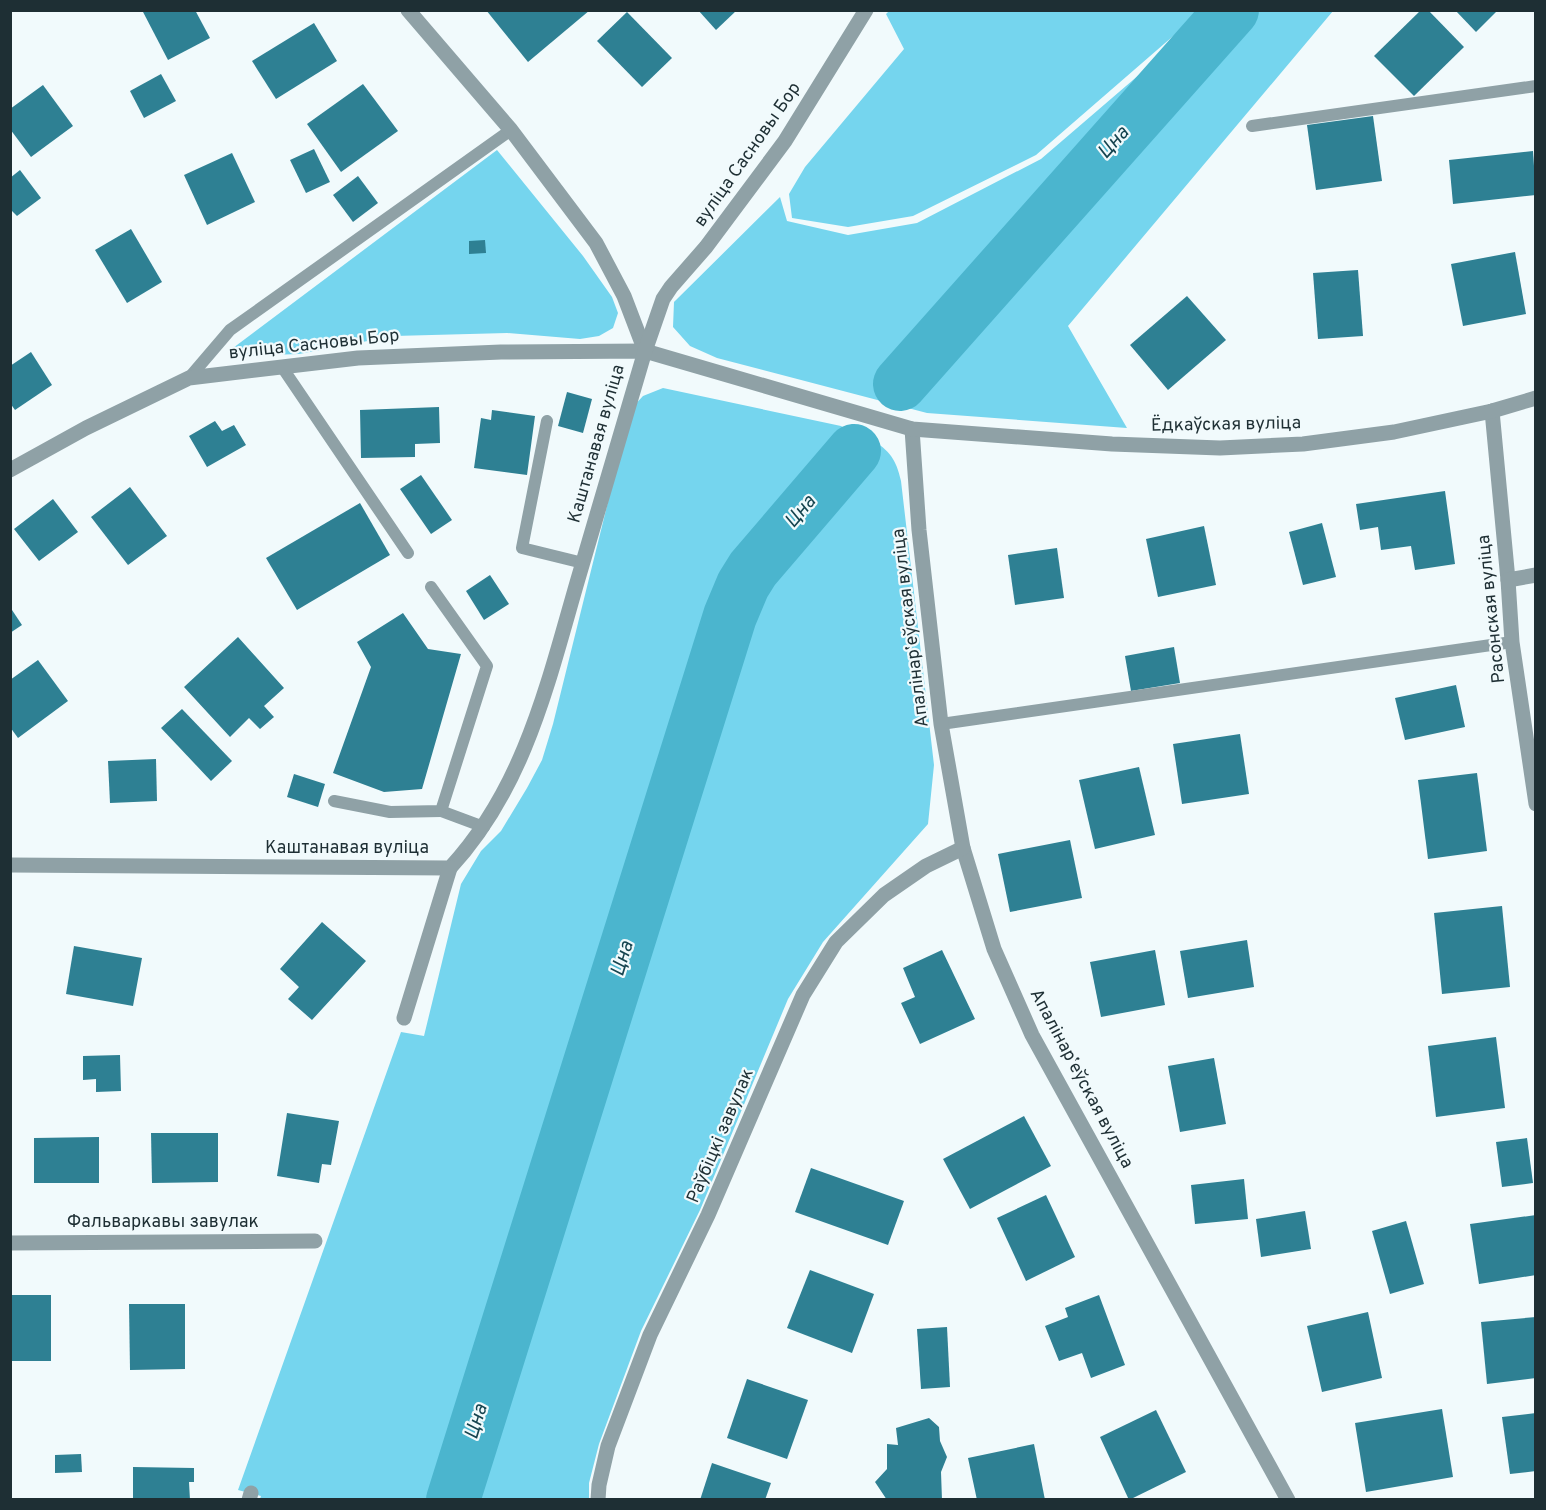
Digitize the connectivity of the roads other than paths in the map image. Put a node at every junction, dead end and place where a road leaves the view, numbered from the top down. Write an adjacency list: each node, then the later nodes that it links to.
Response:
1 (408, 10): 5 (street)
2 (866, 10): 6 (street, вуліца Сасновы Бор)
3 (1536, 86): 4 (lane)
4 (1252, 126)
5 (511, 130): 6 (street); 8 (lane)
6 (645, 351): 7 (street, вуліца Сасновы Бор); 12 (street, вуліца Сасновы Бор); 15 (street, Каштанавая вуліца)
7 (282, 367): 8 (street, вуліца Сасновы Бор); 14 (lane)
8 (189, 378): 13 (street, вуліца Сасновы Бор)
9 (1536, 398): 10 (street, Ёдкаўская вуліца)
10 (1492, 411): 12 (street, Ёдкаўская вуліца); 17 (street, Расонская вуліца)
11 (547, 421): 15 (lane)
12 (912, 429): 20 (street, Апалінарʼеўская вуліца)
13 (10, 470)
14 (408, 553)
15 (583, 563): 24 (street, Каштанавая вуліца)
16 (1536, 575): 17 (street)
17 (1508, 580): 19 (street, Расонская вуліца)
18 (431, 587): 23 (lane)
19 (1512, 642): 20 (lane); 22 (street, Расонская вуліца)
20 (941, 724): 25 (street, Апалінарʼеўская вуліца)
21 (334, 801): 23 (lane)
22 (1536, 804)
23 (441, 811): 24 (lane)
24 (484, 827): 27 (street, Каштанавая вуліца)
25 (963, 848): 31 (street, Раўбіцкі завулак); 32 (street, Апалінарʼеўская вуліца)
26 (10, 865): 27 (street, Каштанавая вуліца)
27 (450, 868): 28 (street)
28 (404, 1018)
29 (315, 1241): 30 (street, Фальваркавы завулак)
30 (10, 1243)
31 (598, 1500)
32 (1288, 1500)

